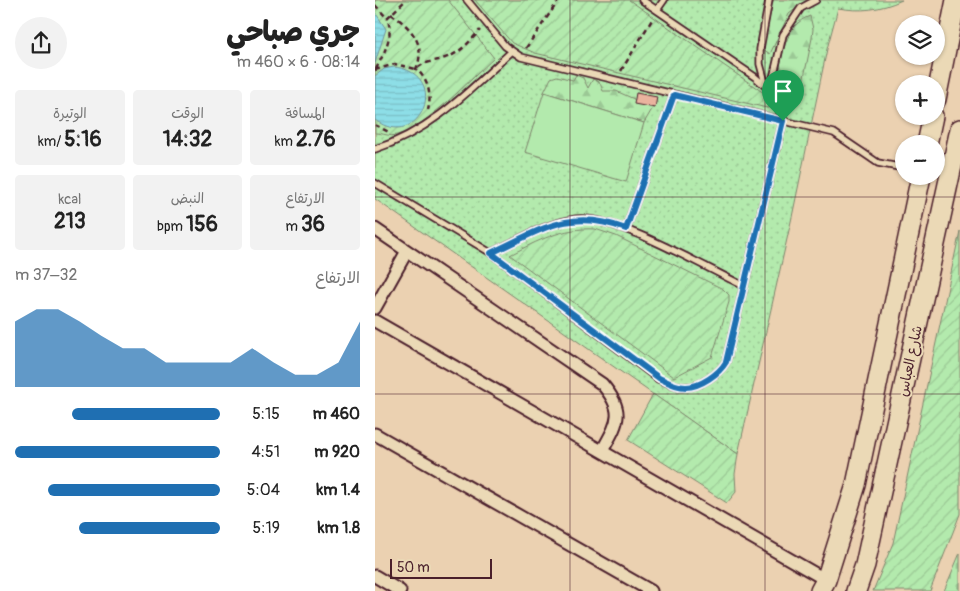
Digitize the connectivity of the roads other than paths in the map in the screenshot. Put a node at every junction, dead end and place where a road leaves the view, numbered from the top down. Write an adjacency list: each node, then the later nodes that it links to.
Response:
1 (467, 0): 8 (lane)
2 (642, 0): 7 (lane)
3 (664, 0): 7 (lane)
4 (769, 0): 10 (lane)
5 (816, 0): 11 (lane)
6 (957, 0): 9 (main road)
7 (657, 10): 10 (lane)
8 (511, 52): 12 (lane); 15 (lane)
9 (941, 75)
10 (767, 86): 11 (lane)
11 (773, 94): 13 (lane)
12 (674, 95): 13 (lane); 20 (lane)
13 (783, 121): 16 (lane); 23 (lane)
14 (960, 130): 32 (main road, شارع العباس)
15 (375, 149)
16 (895, 166)
17 (375, 183): 22 (lane)
18 (919, 185): 29 (main road, شارع العباس)
19 (375, 229): 21 (street)
20 (626, 229): 22 (lane); 23 (lane)
21 (407, 251): 24 (street); 27 (street)
22 (491, 253): 23 (lane)
23 (744, 286)
24 (375, 308)
25 (375, 321): 27 (street)
26 (375, 434): 31 (street)
27 (602, 451): 29 (street)
28 (375, 576): 30 (street)
29 (823, 586)
30 (400, 591)
31 (651, 591)
32 (856, 591)

